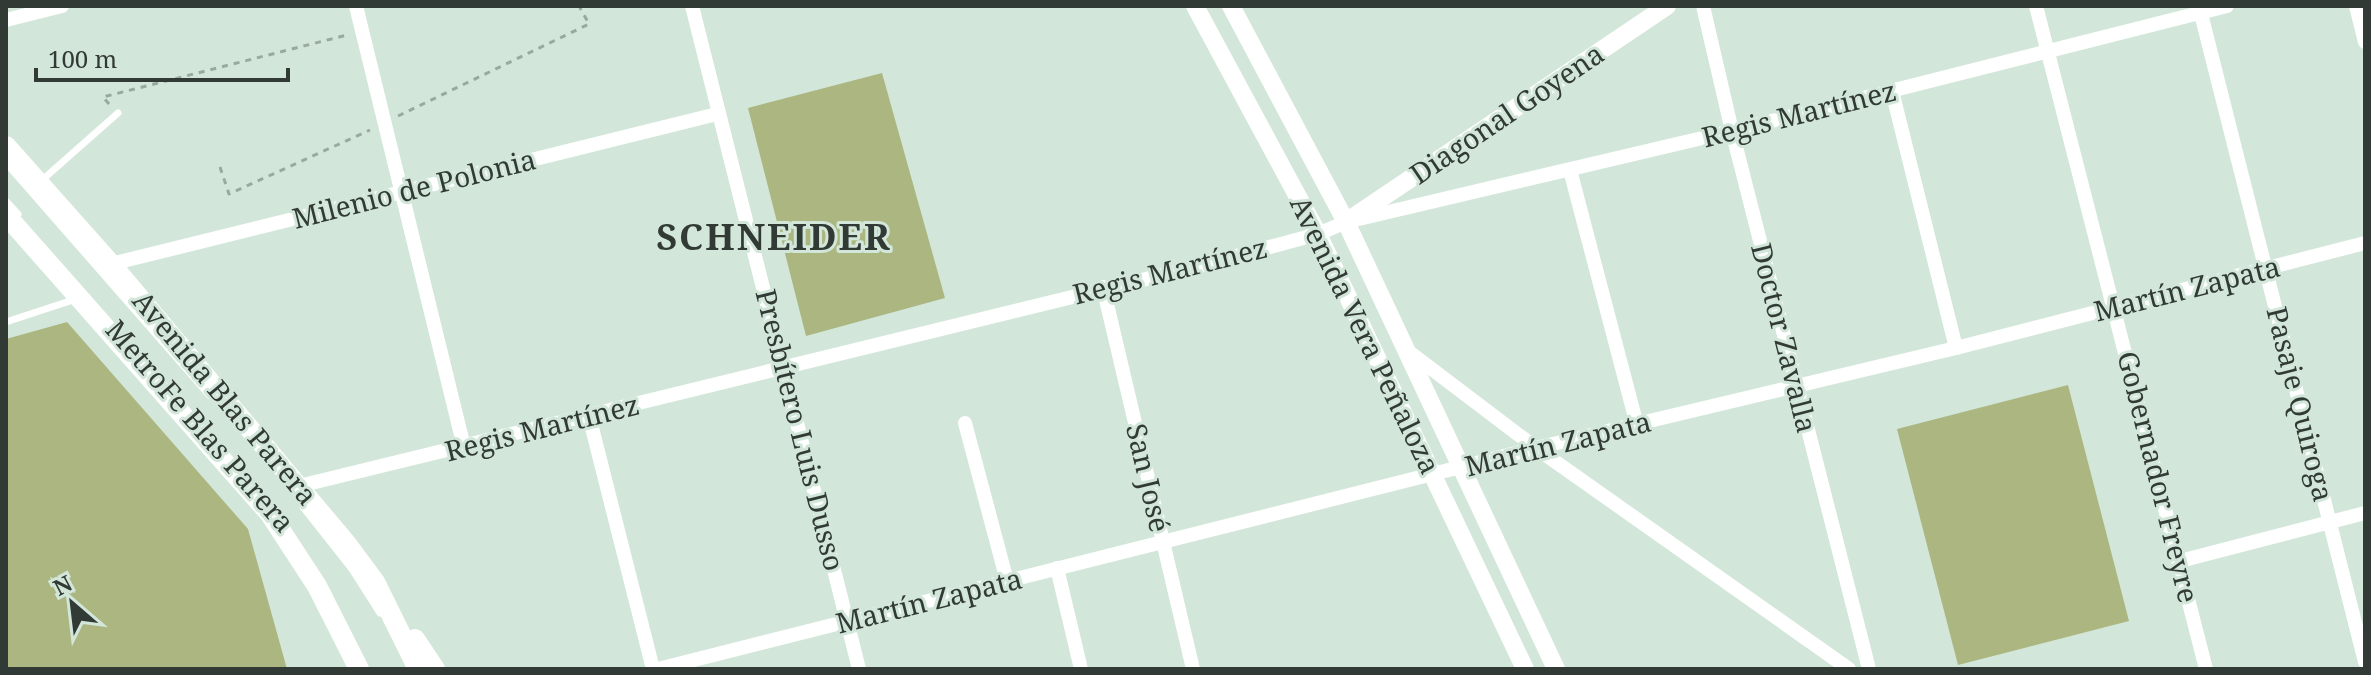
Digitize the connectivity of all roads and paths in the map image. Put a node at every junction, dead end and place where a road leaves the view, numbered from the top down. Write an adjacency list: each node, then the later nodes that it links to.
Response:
1 (62, 6): 13 (street)
2 (356, 6): 14 (street)
3 (579, 6): 20 (path)
4 (692, 6): 19 (street, Presbítero Luis Dusso)
5 (1195, 6): 31 (main road, Avenida Vera Peñaloza)
6 (1231, 6): 30 (main road, Avenida Vera Peñaloza)
7 (1667, 6): 30 (main road, Diagonal Goyena)
8 (1703, 6): 21 (street, Doctor Zavalla)
9 (2036, 6): 16 (street, Gobernador Freyre)
10 (2227, 6): 12 (street, Regis Martínez)
11 (2356, 6): 15 (street)
12 (2200, 9): 16 (street, Regis Martínez); 34 (street, Pasaje Quiroga)
13 (6, 20)
14 (362, 31): 18 (path); 20 (street)
15 (2365, 42)
16 (2047, 52): 17 (street, Regis Martínez); 37 (street, Gobernador Freyre)
17 (1892, 91): 21 (street, Regis Martínez); 39 (street)
18 (118, 113): 26 (lane)
19 (717, 114): 27 (street, Milenio de Polonia); 41 (street, Presbítero Luis Dusso)
20 (385, 123): 24 (path); 27 (street)
21 (1732, 131): 25 (street, Regis Martínez); 42 (street, Doctor Zavalla)
22 (6, 146): 26 (main road, Avenida Blas Parera)
23 (6, 163): 50 (lane, MetroFe Blas Parera)
24 (220, 167)
25 (1570, 170): 30 (street, Regis Martínez); 45 (street)
26 (39, 183): 33 (main road, Avenida Blas Parera)
27 (401, 192): 33 (street, Milenio de Polonia); 46 (street)
28 (6, 201): 65 (lane, MetroFe Blas Parera)
29 (6, 215): 36 (main road, Avenida Blas Parera)
30 (1346, 222): 31 (street, Regis Martínez); 40 (main road, Avenida Vera Peñaloza)
31 (1318, 234): 35 (street, Regis Martínez); 49 (main road, Avenida Vera Peñaloza)
32 (2365, 243): 34 (street, Martín Zapata)
33 (111, 264): 50 (main road, Avenida Blas Parera)
34 (2266, 270): 37 (street, Martín Zapata); 52 (street, Pasaje Quiroga)
35 (1103, 287): 41 (street, Regis Martínez); 53 (street, San José)
36 (78, 299): 38 (lane); 58 (main road, Avenida Blas Parera)
37 (2115, 307): 39 (street, Martín Zapata); 54 (street, Gobernador Freyre)
38 (6, 322)
39 (1956, 348): 42 (street, Martín Zapata)
40 (1408, 351): 47 (street); 48 (main road, Avenida Vera Peñaloza)
41 (785, 369): 43 (street, Regis Martínez); 59 (street, Presbítero Luis Dusso)
42 (1796, 387): 45 (street, Martín Zapata); 75 (street, Doctor Zavalla)
43 (589, 416): 46 (street, Regis Martínez); 68 (street)
44 (965, 423): 56 (street)
45 (1637, 425): 47 (street, Martín Zapata)
46 (464, 447): 50 (street, Regis Martínez)
47 (1536, 448): 48 (street, Martín Zapata); 74 (street)
48 (1462, 467): 49 (street, Martín Zapata); 73 (main road, Avenida Vera Peñaloza)
49 (1432, 474): 53 (street, Martín Zapata); 72 (main road, Avenida Vera Peñaloza)
50 (297, 494): 57 (main road, Avenida Blas Parera); 60 (lane, MetroFe Blas Parera)
51 (2365, 513): 52 (street)
52 (2330, 523): 54 (street); 61 (street, Pasaje Quiroga)
53 (1163, 542): 55 (street, Martín Zapata); 71 (street, San José)
54 (2180, 561): 76 (street, Gobernador Freyre)
55 (1057, 568): 56 (street, Martín Zapata); 70 (street)
56 (1007, 581): 59 (street, Martín Zapata)
57 (375, 582): 66 (main road, Avenida Blas Parera); 67 (main road)
58 (317, 586): 63 (main road); 64 (main road, Avenida Blas Parera)
59 (848, 622): 62 (street, Martín Zapata); 69 (street, Presbítero Luis Dusso)
60 (400, 654)
61 (2365, 662)
62 (707, 663): 68 (street, Martín Zapata)
63 (347, 669)
64 (359, 669)
65 (367, 669)
66 (418, 669)
67 (435, 669)
68 (656, 669)
69 (859, 669)
70 (1081, 669)
71 (1193, 669)
72 (1525, 669)
73 (1556, 669)
74 (1849, 669)
75 (1869, 669)
76 (2206, 669)

